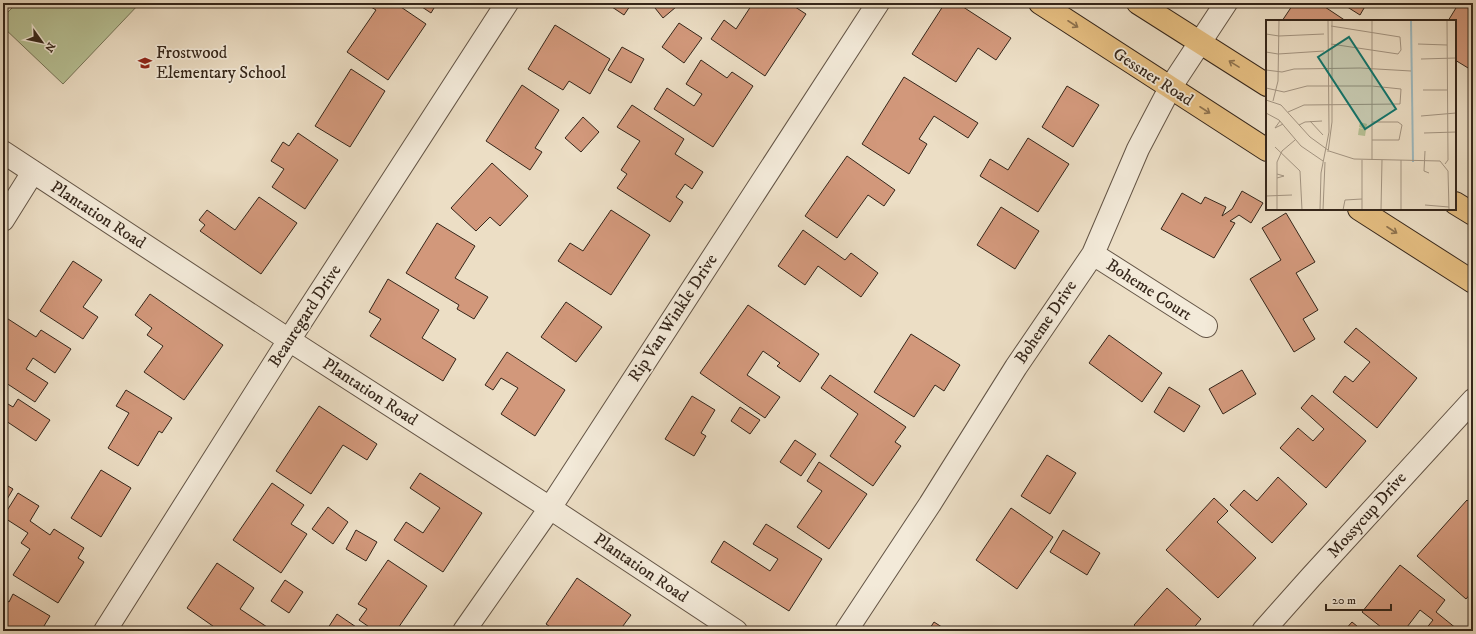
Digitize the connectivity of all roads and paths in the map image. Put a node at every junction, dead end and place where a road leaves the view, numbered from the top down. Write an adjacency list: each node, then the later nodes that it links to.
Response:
1 (507, 3): 19 (street, Beauregard Drive)
2 (878, 3): 21 (street, Rip Van Winkle Drive)
3 (1040, 3): 8 (main road, Gessner Road, one-way to 8)
4 (1138, 3): 6 (main road)
5 (1226, 3): 6 (street, Boheme Drive)
6 (1200, 42): 7 (main road, one-way to 6); 8 (street, Boheme Drive)
7 (1266, 83)
8 (1170, 88): 9 (main road, Gessner Road, one-way to 9); 16 (street, Boheme Drive)
9 (1266, 149)
10 (3, 152): 11 (street, Plantation Road)
11 (33, 172): 15 (street); 19 (street, Plantation Road)
12 (1456, 204): 14 (main road)
13 (1361, 210): 17 (main road, one-way to 17)
14 (1473, 214)
15 (3, 220)
16 (1093, 254): 18 (street, Boheme Court); 25 (street, Boheme Drive)
17 (1473, 282)
18 (1206, 326)
19 (289, 340): 21 (street, Plantation Road); 22 (street, Beauregard Drive)
20 (1473, 400): 26 (street, Mossycup Drive)
21 (550, 508): 23 (street, Rip Van Winkle Drive); 24 (street, Plantation Road)
22 (105, 631)
23 (464, 631)
24 (736, 631)
25 (846, 631)
26 (1263, 631)

